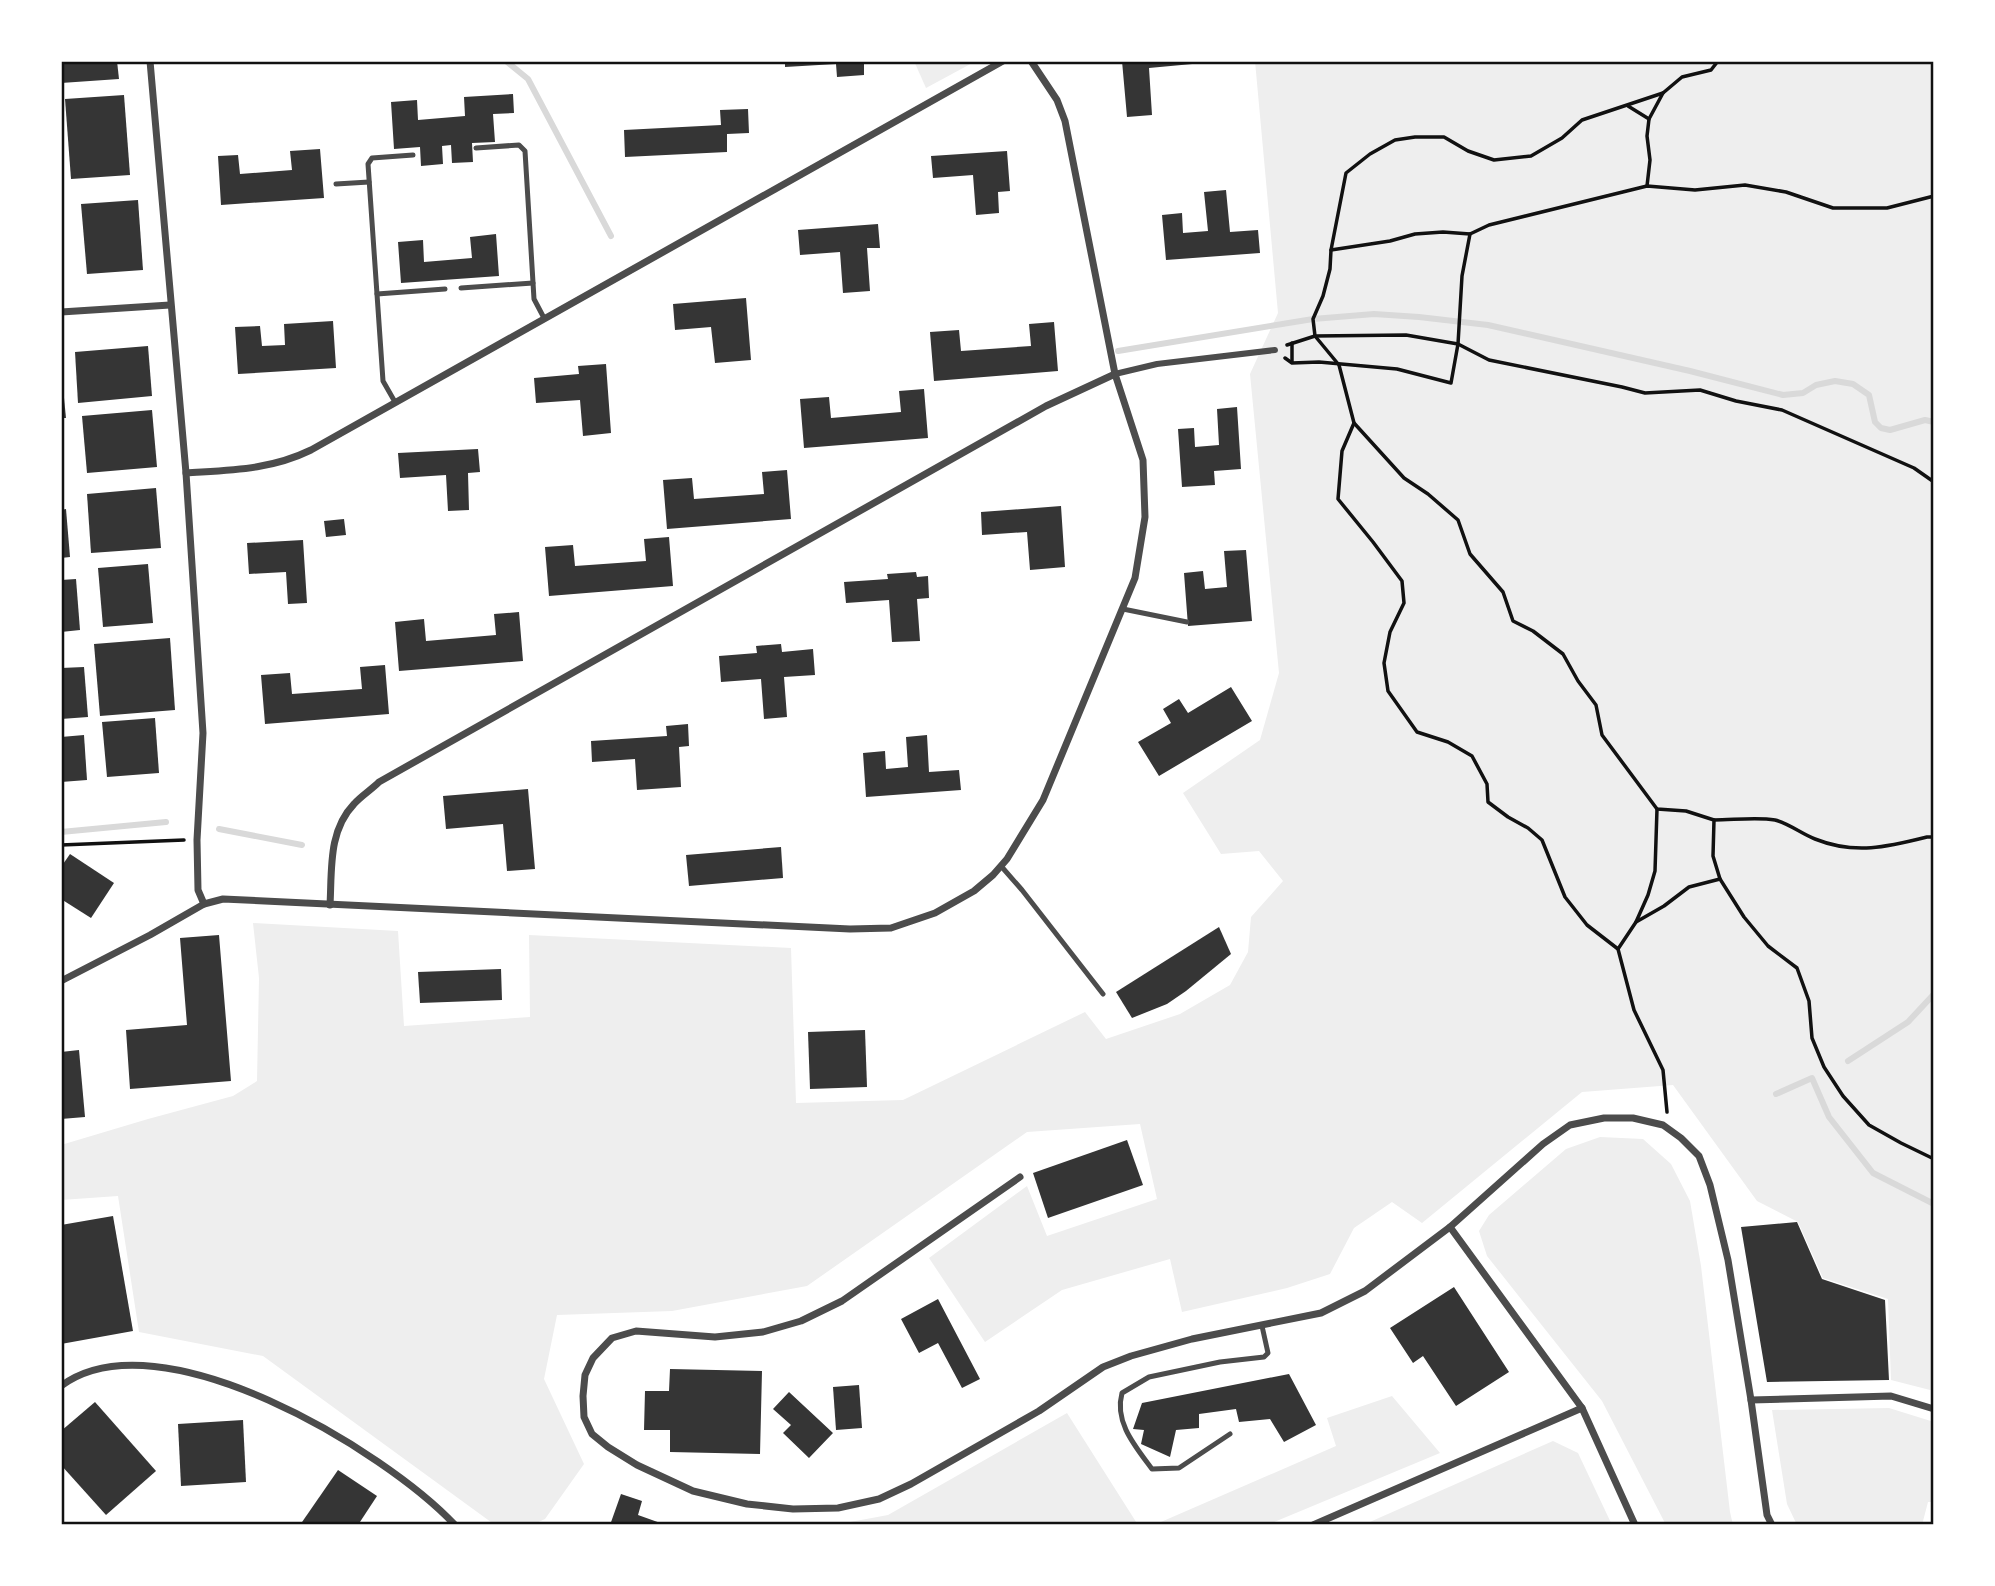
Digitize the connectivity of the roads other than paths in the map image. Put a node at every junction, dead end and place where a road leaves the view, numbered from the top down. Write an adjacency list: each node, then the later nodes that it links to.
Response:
1 (150, 61): 12 (street)
2 (1003, 61): 14 (street)
3 (1031, 61): 16 (street)
4 (476, 148): 8 (lane)
5 (413, 155): 6 (lane)
6 (369, 181): 7 (lane); 11 (lane)
7 (336, 184)
8 (533, 282): 9 (lane); 14 (lane)
9 (461, 288)
10 (445, 289): 11 (lane)
11 (377, 295): 17 (lane)
12 (170, 305): 13 (street); 18 (street)
13 (61, 312)
14 (544, 318): 17 (street)
15 (1275, 350): 16 (street)
16 (1115, 374): 19 (street); 23 (street)
17 (395, 402): 18 (street)
18 (186, 473): 22 (street)
19 (1123, 609): 20 (lane); 21 (street)
20 (1187, 622)
21 (1001, 866): 23 (street); 25 (lane)
22 (204, 904): 23 (street); 24 (street)
23 (330, 905)
24 (61, 981)
25 (1102, 994)
26 (1020, 1177): 28 (street)
27 (1450, 1227): 28 (street); 30 (street); 31 (street)
28 (1262, 1326): 33 (lane)
29 (61, 1386): 34 (street)
30 (1751, 1400): 32 (street); 37 (street)
31 (1582, 1408): 35 (street); 36 (street)
32 (1934, 1409)
33 (1230, 1434)
34 (455, 1525)
35 (1313, 1525)
36 (1635, 1525)
37 (1772, 1525)

